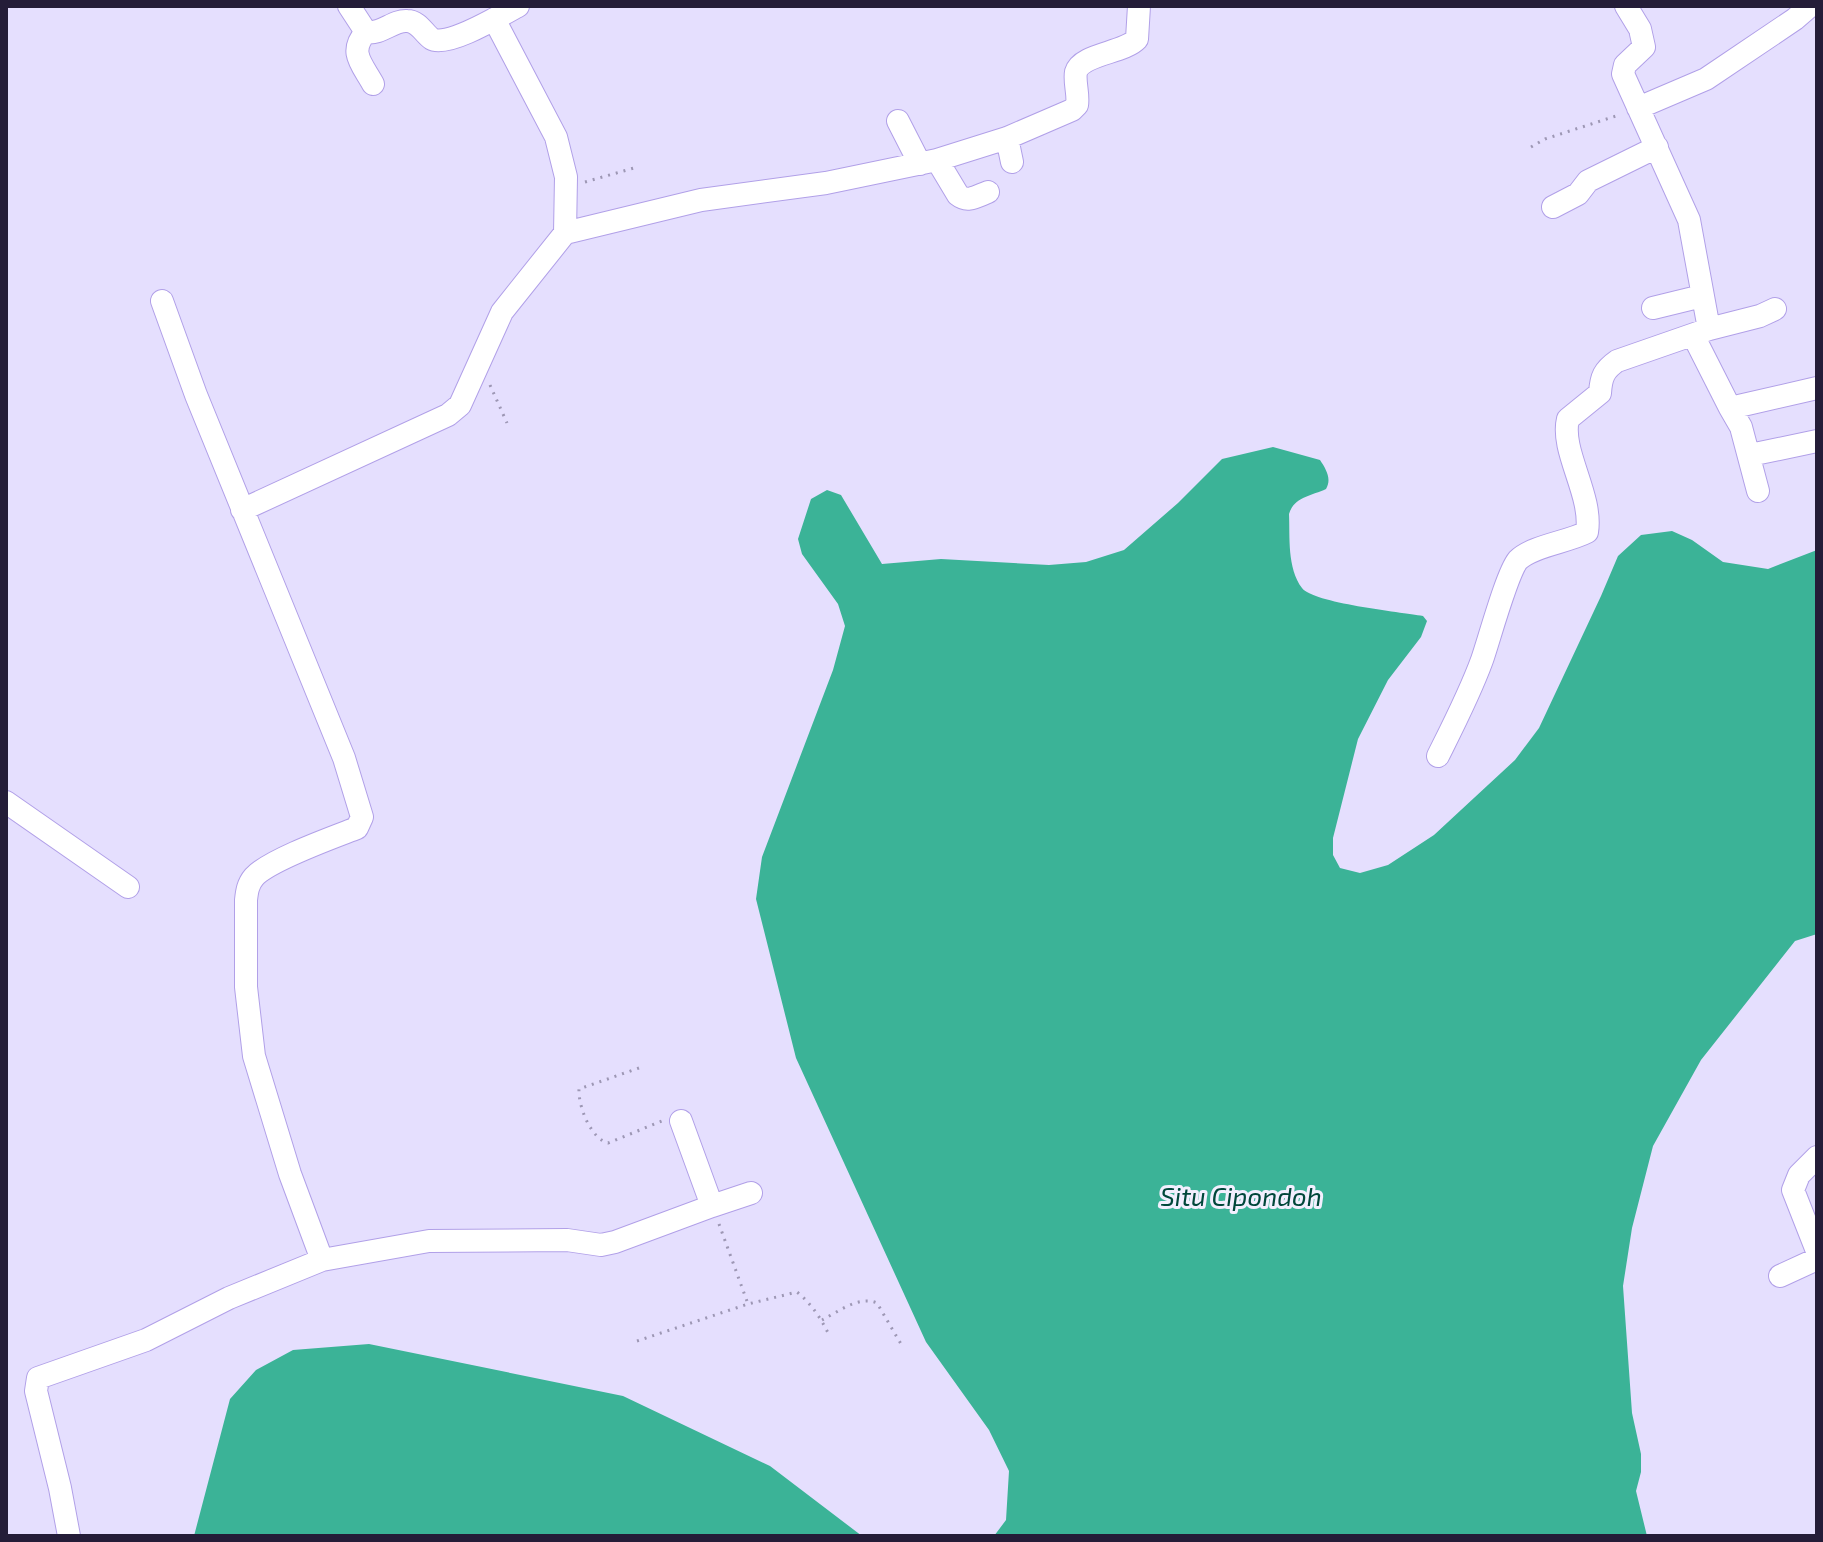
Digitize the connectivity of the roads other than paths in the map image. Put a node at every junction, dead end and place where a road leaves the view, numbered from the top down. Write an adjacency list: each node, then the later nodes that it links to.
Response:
1 (349, 6): 6 (street)
2 (1139, 6): 10 (street)
3 (1626, 6): 8 (street)
4 (1810, 6): 8 (street)
5 (502, 12): 6 (street); 16 (street)
6 (366, 32): 7 (street)
7 (373, 84)
8 (1638, 108): 11 (street)
9 (898, 121): 12 (street)
10 (1007, 138): 12 (street); 13 (street)
11 (1657, 147): 15 (street); 17 (street)
12 (929, 162): 14 (street); 16 (street)
13 (1012, 162)
14 (988, 192)
15 (1553, 207)
16 (565, 233): 27 (street)
17 (1702, 296): 19 (street); 21 (street)
18 (162, 301): 27 (street)
19 (1653, 308)
20 (1775, 309): 21 (street)
21 (1701, 332): 23 (street); 28 (street)
22 (1817, 388): 23 (street)
23 (1730, 408): 25 (street)
24 (1817, 441): 25 (street)
25 (1750, 455): 26 (street)
26 (1758, 491)
27 (242, 510): 37 (street)
28 (1438, 756)
29 (6, 802): 30 (street)
30 (128, 887)
31 (681, 1121): 34 (street)
32 (1817, 1157): 35 (street)
33 (751, 1193): 34 (street)
34 (712, 1206): 37 (street)
35 (1817, 1251)
36 (1817, 1259): 38 (street)
37 (322, 1260): 39 (street)
38 (1780, 1276)
39 (69, 1536)

